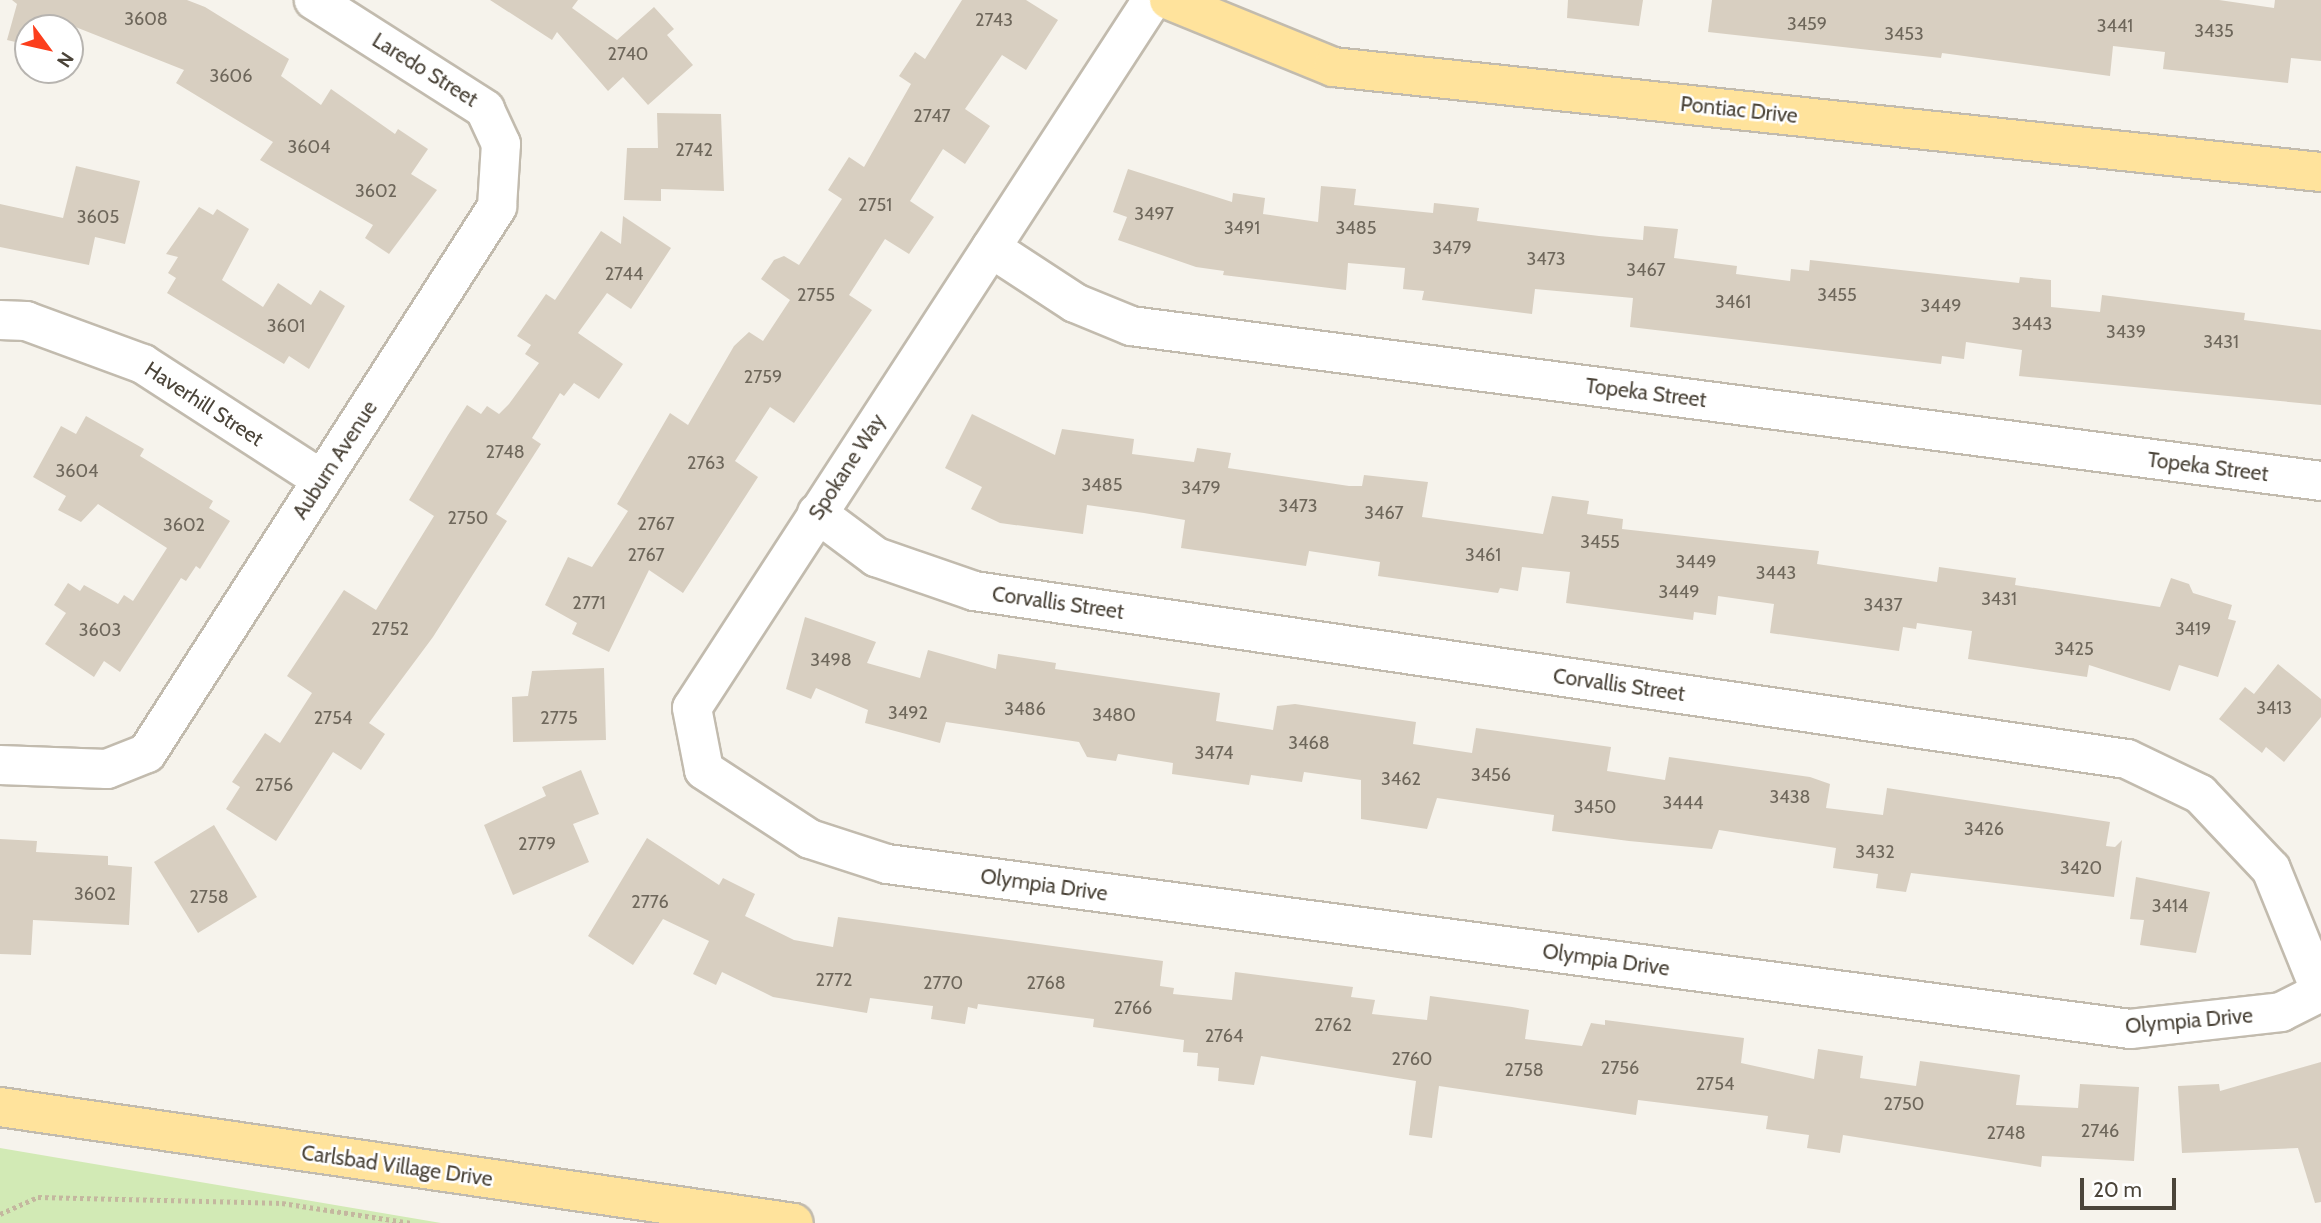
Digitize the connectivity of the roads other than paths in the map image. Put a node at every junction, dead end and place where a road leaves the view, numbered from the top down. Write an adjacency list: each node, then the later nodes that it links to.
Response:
1 (314, 0): 5 (street, Laredo Street)
2 (1152, 0): 6 (street, Spokane Way)
3 (1169, 0): 4 (main road, Pontiac Drive)
4 (2321, 172)
5 (497, 207): 8 (street, Auburn Avenue)
6 (991, 248): 9 (street, Topeka Street); 10 (street, Spokane Way)
7 (0, 320): 8 (street, Haverhill Street)
8 (322, 480): 11 (street, Auburn Avenue)
9 (2321, 481)
10 (817, 513): 12 (street, Spokane Way); 13 (street, Corvallis Street)
11 (0, 765)
12 (887, 864): 13 (street, Olympia Drive)
13 (2321, 992)
14 (0, 1107): 15 (main road, Carlsbad Village Drive)
15 (794, 1223)

